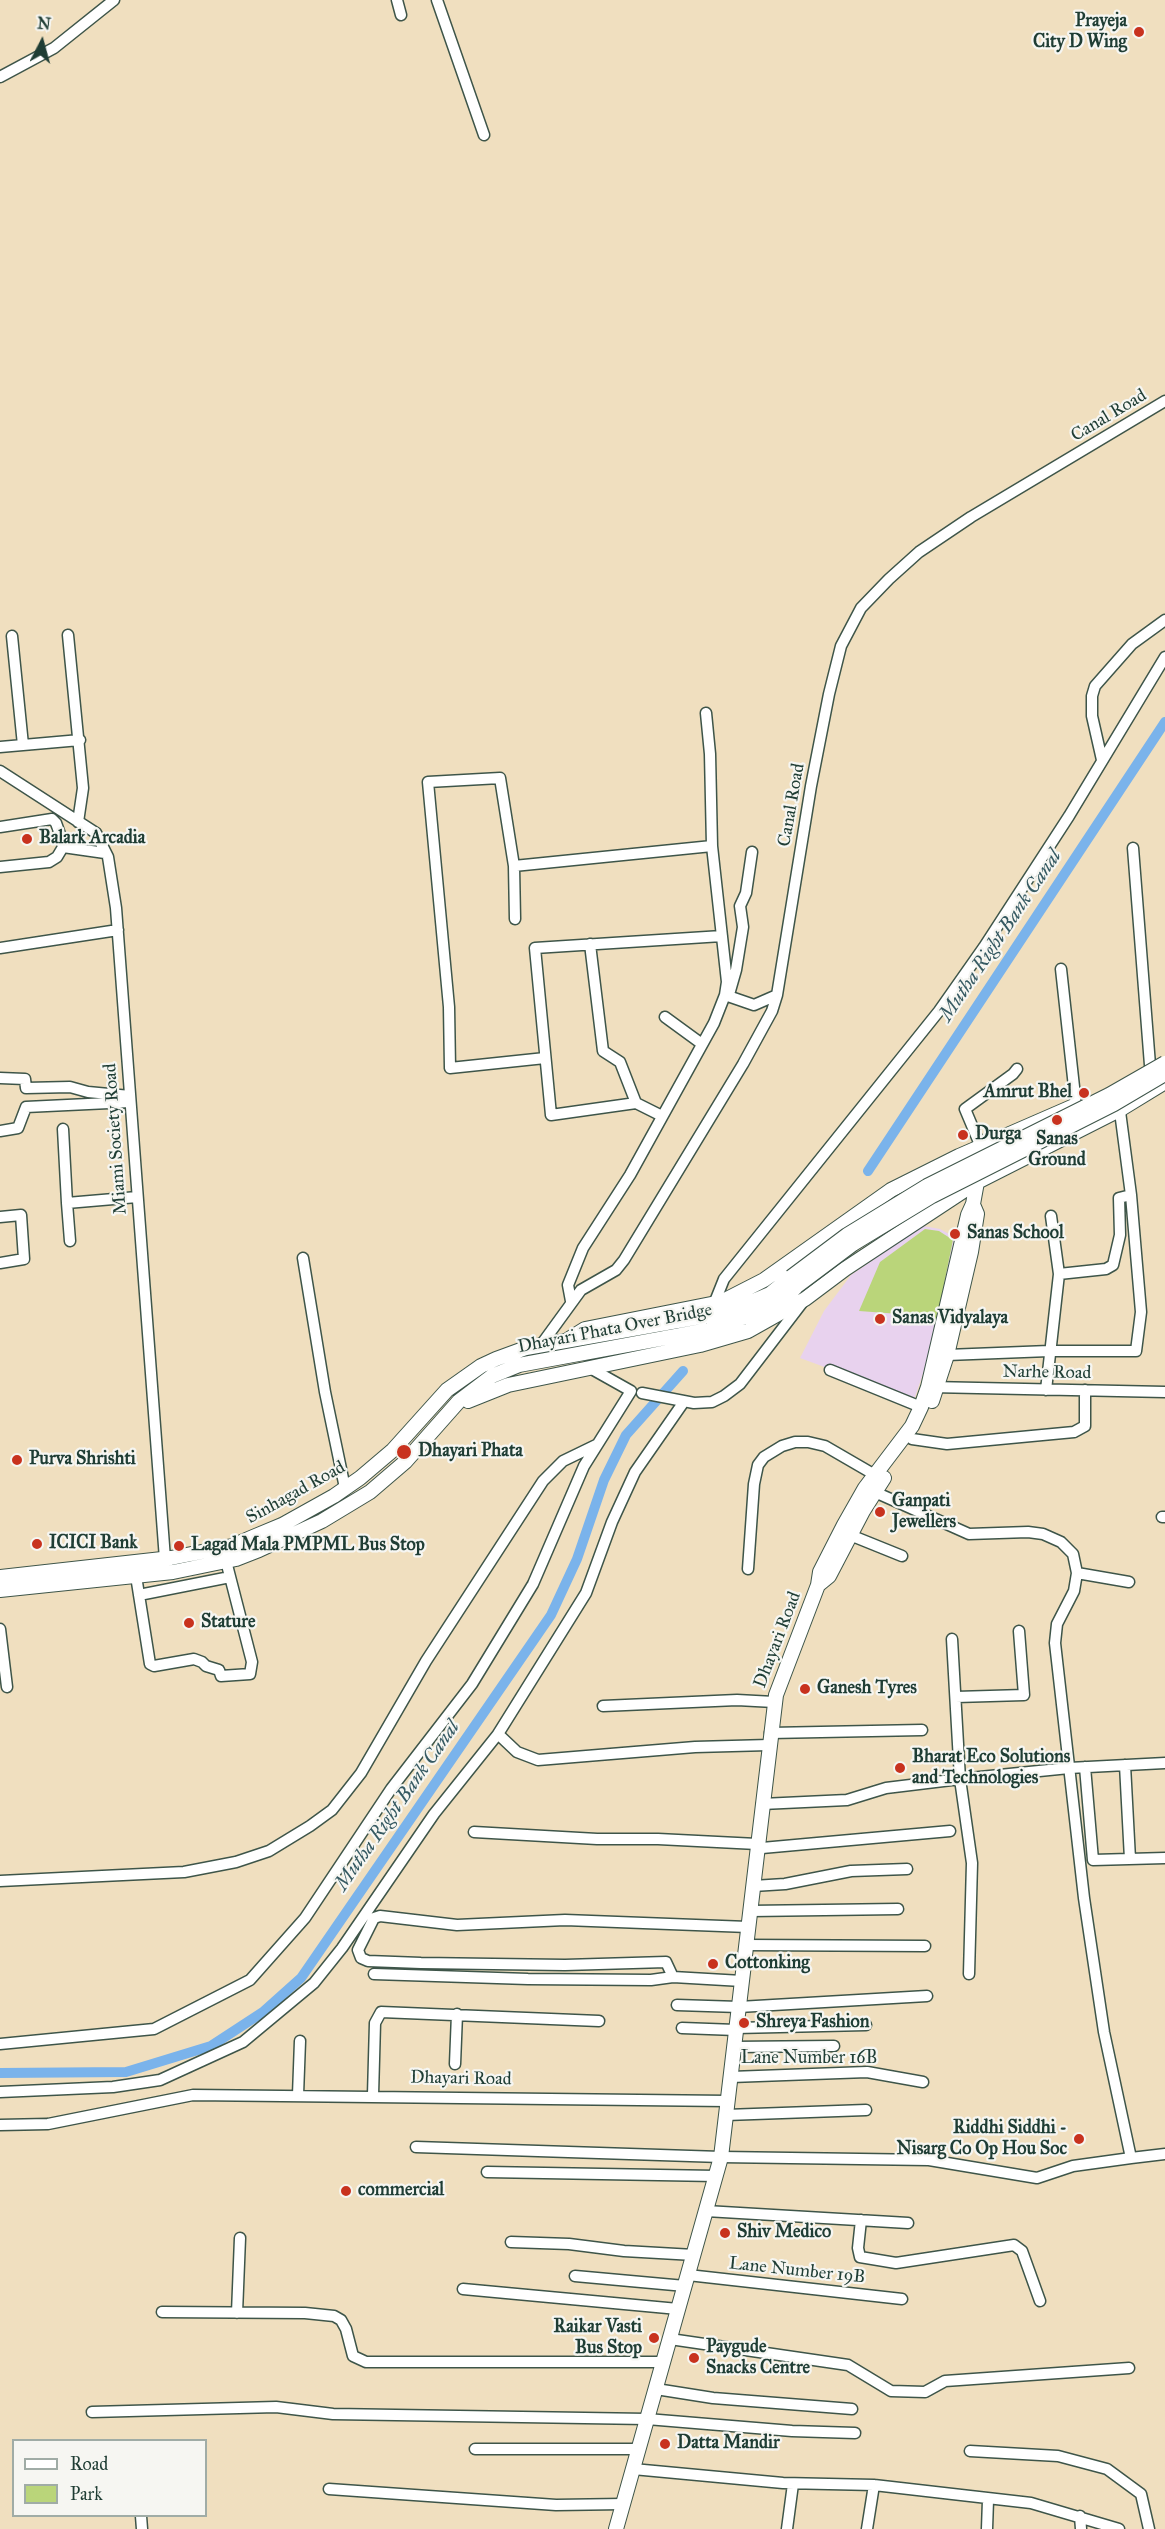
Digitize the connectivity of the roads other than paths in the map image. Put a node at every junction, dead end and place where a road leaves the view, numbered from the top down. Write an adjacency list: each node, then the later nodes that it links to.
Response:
1 (114, 0): 5 (street)
2 (397, 0): 4 (street)
3 (437, 0): 6 (street)
4 (401, 15)
5 (0, 77)
6 (484, 135)
7 (1165, 401): 34 (street, Canal Road)
8 (1165, 620): 16 (street)
9 (68, 634): 13 (street)
10 (12, 636): 14 (street)
11 (1165, 657): 16 (street)
12 (706, 713): 20 (street)
13 (80, 740): 14 (street); 18 (street)
14 (23, 745): 15 (street)
15 (0, 747)
16 (1102, 760): 70 (street)
17 (0, 771): 18 (street, Miami Society Road)
18 (78, 822): 24 (street, Miami Society Road)
19 (0, 827): 21 (street)
20 (712, 846): 25 (street); 29 (street)
21 (63, 847): 24 (street); 26 (street)
22 (1133, 848): 40 (street)
23 (752, 852): 33 (street)
24 (105, 853): 28 (street, Miami Society Road)
25 (514, 866): 27 (street); 38 (street)
26 (0, 867)
27 (515, 919)
28 (118, 930): 31 (street); 47 (street, Miami Society Road)
29 (722, 936): 30 (street); 33 (street)
30 (590, 944): 38 (street); 48 (street)
31 (0, 948)
32 (1061, 969): 50 (street)
33 (725, 995): 34 (street); 36 (street)
34 (777, 995): 69 (street, Canal Road)
35 (665, 1017): 36 (street)
36 (702, 1044): 52 (street)
37 (1165, 1056): 40 (main road)
38 (545, 1058): 48 (street)
39 (1165, 1063): 67 (main road, Dhayari Phata Over Bridge, bridge)
40 (1150, 1065): 46 (main road)
41 (1017, 1069): 55 (street)
42 (1165, 1074): 67 (main road, Dhayari Phata Over Bridge, bridge)
43 (0, 1078): 45 (street)
44 (1165, 1082): 51 (main road)
45 (72, 1087): 47 (street); 49 (street)
46 (1111, 1088): 50 (main road); 51 (street)
47 (130, 1099): 49 (street); 58 (street, Miami Society Road)
48 (636, 1103): 52 (street)
49 (74, 1104): 54 (street)
50 (1076, 1105): 55 (main road)
51 (1121, 1109): 56 (main road); 57 (street)
52 (662, 1116): 69 (street)
53 (63, 1129): 59 (street)
54 (0, 1131)
55 (977, 1149): 56 (main road, Dhayari Road); 70 (main road)
56 (977, 1182): 60 (main road, Dhayari Road); 68 (main road)
57 (1131, 1195): 66 (street); 73 (street)
58 (137, 1197): 59 (street); 92 (street, Miami Society Road)
59 (67, 1203): 63 (street)
60 (973, 1204): 74 (main road, Dhayari Road); 77 (main road, Dhayari Road)
61 (1051, 1216): 66 (street)
62 (0, 1217): 65 (street)
63 (70, 1240)
64 (303, 1258): 88 (street)
65 (0, 1263)
66 (1059, 1274): 73 (street)
67 (794, 1281): 71 (main road, Dhayari Phata Over Bridge); 84 (main road, Dhayari Phata Over Bridge)
68 (805, 1299): 75 (main road); 82 (street)
69 (571, 1301): 72 (street, Canal Road)
70 (714, 1304): 71 (main road)
71 (564, 1342): 72 (main road, Sinhagad Road)
72 (541, 1345): 88 (main road, Sinhagad Road)
73 (1049, 1351): 74 (street); 78 (street)
74 (947, 1355): 77 (main road, Dhayari Road)
75 (590, 1368): 80 (street); 84 (main road)
76 (830, 1370): 83 (street)
77 (933, 1387): 78 (street, Narhe Road); 83 (main road, Dhayari Road); 85 (main road, Dhayari Road)
78 (1046, 1390): 79 (street, Narhe Road)
79 (1085, 1390): 81 (street, Narhe Road); 85 (street)
80 (636, 1392): 82 (street); 86 (street)
81 (1165, 1392)
82 (683, 1402): 111 (street)
83 (921, 1407): 87 (main road, Dhayari Road)
84 (451, 1410): 93 (main road, Sinhagad Road)
85 (912, 1439): 89 (main road, Dhayari Road)
86 (597, 1444): 125 (street); 145 (street)
87 (875, 1475): 89 (main road, Dhayari Road); 94 (street)
88 (345, 1488): 92 (main road, Sinhagad Road)
89 (870, 1490): 90 (main road, Dhayari Road); 95 (street); 100 (main road, Dhayari Road)
90 (850, 1535): 91 (street); 100 (main road, Dhayari Road)
91 (902, 1556)
92 (165, 1559): 97 (main road, Sinhagad Road)
93 (226, 1561): 96 (main road, Sinhagad Road); 98 (street)
94 (748, 1569)
95 (1077, 1573): 99 (street); 116 (street)
96 (136, 1576): 101 (main road, Sinhagad Road); 102 (street)
97 (0, 1577)
98 (230, 1577): 102 (street); 102 (street)
99 (1129, 1582)
100 (818, 1585): 108 (main road, Dhayari Road)
101 (0, 1590)
102 (139, 1595)
103 (0, 1629): 106 (street)
104 (1019, 1631): 107 (street)
105 (952, 1639): 107 (street)
106 (7, 1687)
107 (956, 1697): 117 (street)
108 (774, 1702): 109 (street); 112 (main road, Dhayari Road)
109 (603, 1706)
110 (922, 1730): 112 (street)
111 (498, 1734): 112 (street); 151 (street)
112 (770, 1739): 118 (main road, Dhayari Road)
113 (1165, 1763): 114 (street)
114 (1125, 1765): 115 (street); 123 (street)
115 (1085, 1767): 116 (street); 123 (street)
116 (1069, 1768): 117 (street); 160 (street)
117 (960, 1779): 118 (street); 133 (street)
118 (762, 1804): 121 (main road, Dhayari Road)
119 (950, 1831): 121 (street)
120 (474, 1832): 121 (street)
121 (758, 1844): 126 (main road, Dhayari Road)
122 (1165, 1858): 123 (street)
123 (1130, 1859)
124 (907, 1869): 126 (street)
125 (0, 1881)
126 (753, 1886): 128 (main road, Dhayari Road)
127 (898, 1909): 128 (street)
128 (750, 1911): 129 (main road, Dhayari Road)
129 (748, 1927): 130 (main road, Dhayari Road); 134 (street)
130 (746, 1945): 131 (street); 135 (main road, Dhayari Road)
131 (925, 1946)
132 (374, 1974): 134 (street)
133 (969, 1974)
134 (673, 1977): 135 (street)
135 (742, 1981): 138 (main road, Dhayari Road)
136 (927, 1996): 138 (street)
137 (677, 2005): 138 (street)
138 (739, 2007): 143 (main road, Dhayari Road)
139 (457, 2014): 140 (street); 148 (street); 153 (street)
140 (599, 2021)
141 (866, 2025): 143 (street)
142 (682, 2028): 143 (street)
143 (736, 2029): 147 (main road, Dhayari Road)
144 (300, 2041): 152 (street)
145 (0, 2044)
146 (834, 2046): 147 (street)
147 (734, 2047): 149 (main road, Dhayari Road)
148 (455, 2064)
149 (731, 2076): 150 (street, Lane Number 16B); 154 (main road, Dhayari Road)
150 (923, 2082)
151 (0, 2092)
152 (298, 2095): 153 (street, Dhayari Road); 156 (street, Dhayari Road)
153 (373, 2096): 154 (street, Dhayari Road)
154 (727, 2108): 155 (street); 159 (main road, Dhayari Road)
155 (866, 2110)
156 (0, 2125)
157 (416, 2147): 159 (street)
158 (1165, 2154): 160 (street)
159 (721, 2157): 160 (street); 162 (main road, Dhayari Road)
160 (1131, 2158)
161 (487, 2172): 162 (street)
162 (716, 2176): 163 (main road, Dhayari Road)
163 (706, 2211): 164 (street); 168 (main road, Dhayari Road)
164 (861, 2220): 165 (street); 173 (street)
165 (908, 2223)
166 (240, 2238): 176 (street)
167 (511, 2242): 168 (street)
168 (694, 2255): 170 (main road, Dhayari Road)
169 (575, 2276): 170 (street, Lane Number 19B)
170 (686, 2281): 172 (street, Lane Number 19B); 174 (main road, Dhayari Road)
171 (463, 2289): 174 (street)
172 (902, 2299)
173 (1040, 2301)
174 (678, 2309): 177 (main road, Dhayari Road)
175 (162, 2312): 176 (street)
176 (237, 2313): 178 (street)
177 (670, 2339): 178 (main road, Dhayari Road); 179 (street)
178 (663, 2362): 180 (main road, Dhayari Road)
179 (1129, 2368)
180 (656, 2389): 181 (street); 183 (main road, Dhayari Road)
181 (852, 2409)
182 (92, 2412): 183 (street)
183 (647, 2419): 184 (street); 186 (main road, Dhayari Road)
184 (855, 2433)
185 (475, 2449): 186 (street)
186 (639, 2449): 188 (main road, Dhayari Road)
187 (970, 2451): 201 (street)
188 (633, 2469): 189 (street); 193 (main road, Dhayari Road)
189 (793, 2484): 190 (street); 196 (street)
190 (874, 2485): 192 (street); 197 (street)
191 (329, 2488): 193 (street)
192 (988, 2500): 194 (street); 198 (street)
193 (623, 2505): 195 (main road, Dhayari Road)
194 (1080, 2516): 199 (street); 200 (street)
195 (616, 2529)
196 (787, 2529)
197 (867, 2529)
198 (987, 2529)
199 (1081, 2529)
200 (1119, 2529)
201 (1149, 2529)

